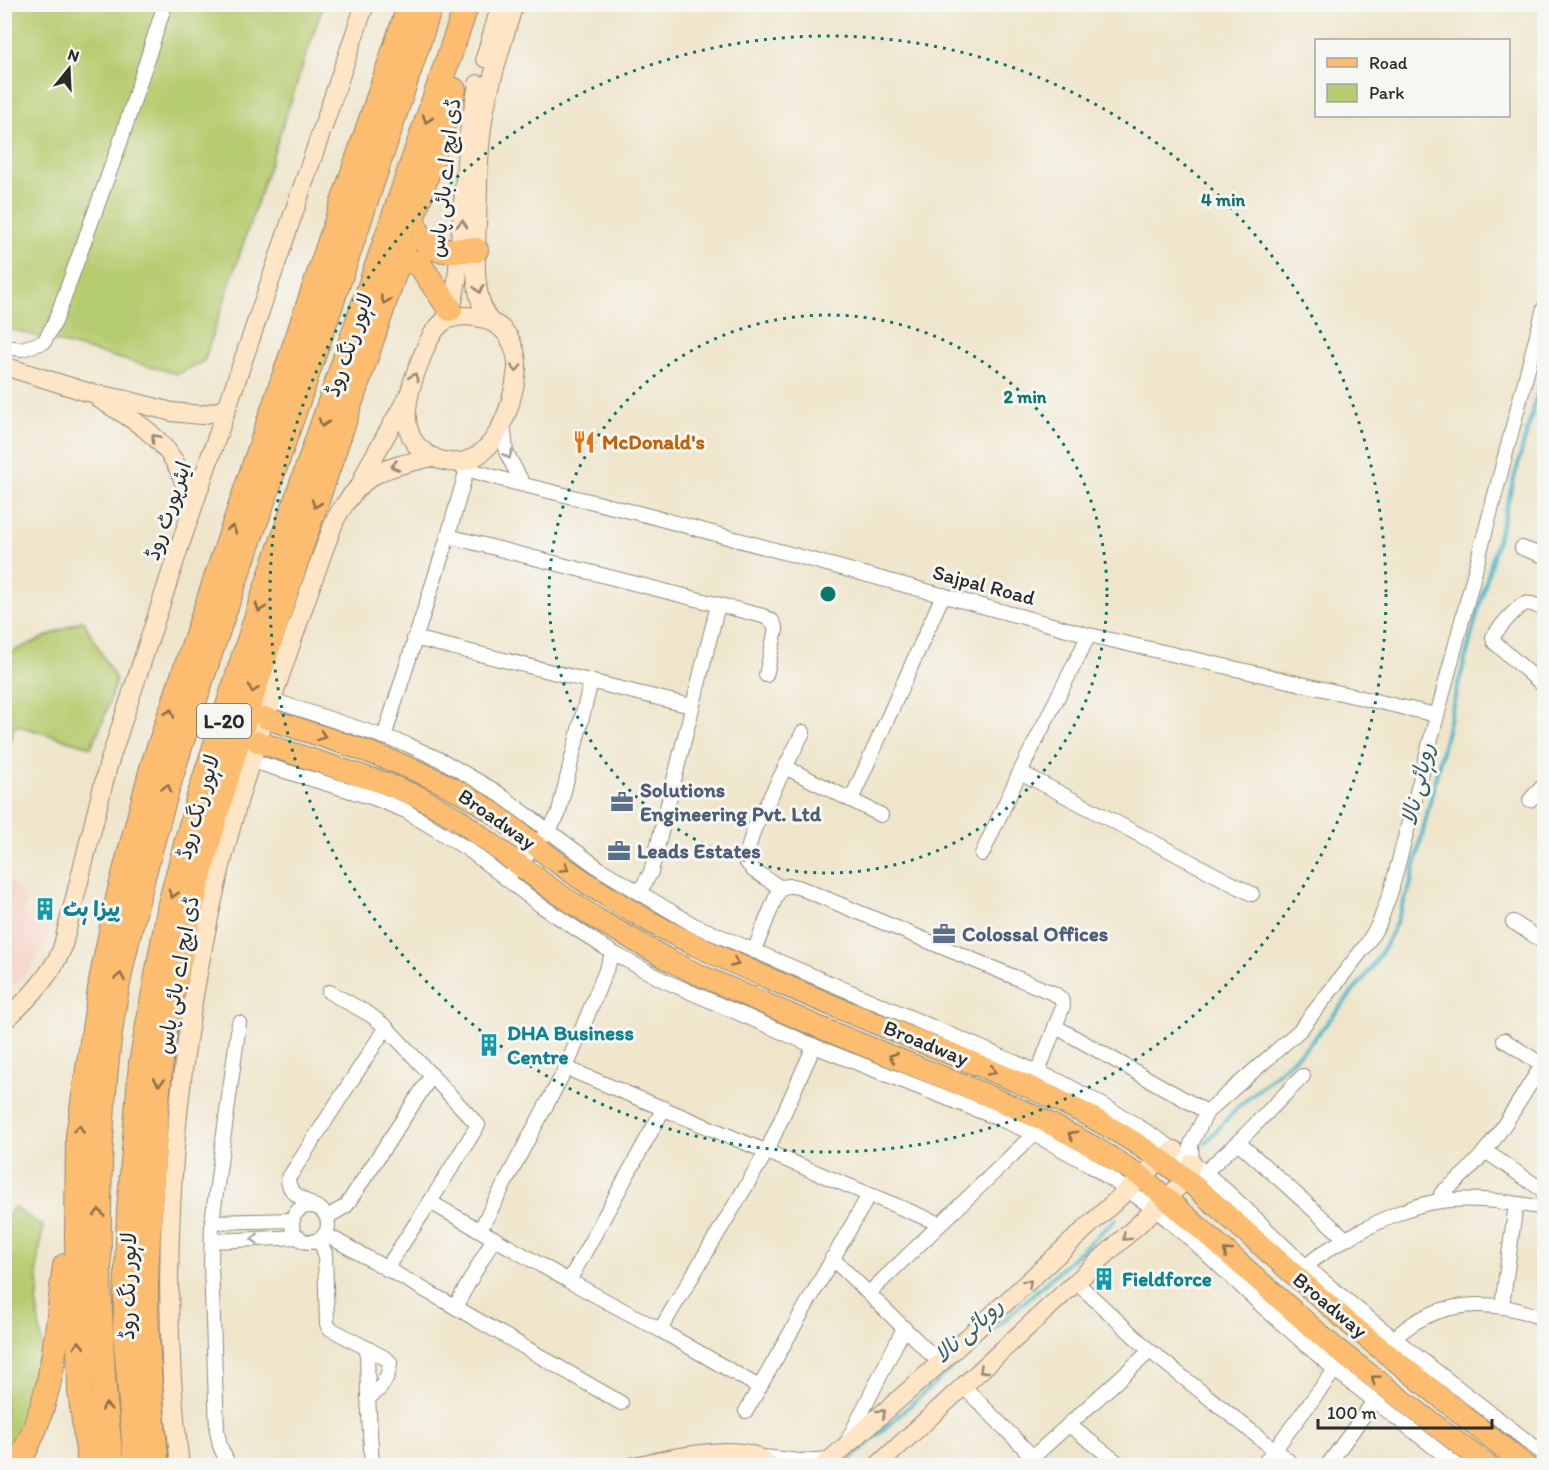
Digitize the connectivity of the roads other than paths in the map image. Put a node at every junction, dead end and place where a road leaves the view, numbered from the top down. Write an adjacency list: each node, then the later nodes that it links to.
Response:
1 (165, 4): 15 (street)
2 (365, 4): 19 (main road, ایئرپورٹ روڈ)
3 (410, 4): 79 (highway, one-way to 3)
4 (431, 4): 130 (highway, لاہور رنگ روڈ / L-20, one-way to 4)
5 (467, 4): 131 (highway, لاہور رنگ روڈ / L-20, one-way to 131)
6 (481, 4): 9 (highway)
7 (501, 4): 10 (main road, ڈی ایچ اے بائی پاس, one-way to 7)
8 (514, 4): 10 (main road)
9 (413, 222): 10 (highway); 11 (highway)
10 (468, 249): 13 (main road, ڈی ایچ اے بائی پاس); 14 (main road, one-way to 14)
11 (399, 263): 13 (highway); 132 (highway, one-way to 132)
12 (1545, 308): 39 (street)
13 (447, 315): 14 (main road); 18 (main road, one-way to 13)
14 (489, 320): 20 (main road, one-way to 20)
15 (4, 347)
16 (4, 366): 17 (main road)
17 (87, 393): 19 (main road); 25 (main road, one-way to 17)
18 (407, 400): 21 (main road); 23 (main road)
19 (226, 409): 25 (main road, ایئرپورٹ روڈ)
20 (503, 422): 22 (main road); 24 (street, one-way to 24)
21 (432, 457): 22 (main road); 23 (main road, one-way to 23)
22 (460, 466): 24 (street, Sajpal Road); 26 (street)
23 (362, 483): 38 (main road, ڈی ایچ اے بائی پاس)
24 (523, 484): 29 (street, Sajpal Road)
25 (194, 507): 60 (main road, ایئرپورٹ روڈ)
26 (448, 536): 30 (street); 33 (street)
27 (1522, 548): 28 (street)
28 (1545, 556)
29 (943, 595): 32 (street, Sajpal Road); 46 (street)
30 (718, 605): 34 (street); 37 (street)
31 (1545, 610): 36 (street)
32 (1089, 635): 39 (street, Sajpal Road); 44 (street)
33 (414, 638): 35 (street); 41 (street)
34 (766, 675)
35 (591, 681): 37 (street); 49 (street)
36 (1545, 686)
37 (691, 706): 53 (street)
38 (269, 709): 41 (street); 42 (main road, ڈی ایچ اے بائی پاس); 49 (main road, Broadway, one-way to 49)
39 (1436, 715): 72 (street)
40 (803, 732): 43 (street)
41 (384, 737): 49 (street)
42 (255, 752): 51 (main road, Broadway); 133 (main road, ڈی ایچ اے بائی پاس)
43 (785, 767): 46 (street); 52 (street)
44 (1020, 772): 50 (street); 54 (street)
45 (1545, 784): 47 (street)
46 (851, 800): 48 (street)
47 (1530, 800)
48 (881, 815)
49 (542, 839): 51 (street); 53 (street); 76 (main road, Broadway, one-way to 76)
50 (982, 854)
51 (514, 872): 58 (street); 80 (main road, Broadway, one-way to 51)
52 (781, 888): 57 (street); 63 (street)
53 (639, 893): 57 (street)
54 (1252, 894)
55 (1513, 922): 56 (street)
56 (1545, 942)
57 (754, 951): 68 (street)
58 (614, 953): 65 (street); 67 (street)
59 (329, 992): 62 (street)
60 (4, 1021)
61 (239, 1023): 91 (street)
62 (386, 1027): 69 (street); 87 (street)
63 (1056, 1027): 68 (street); 72 (street)
64 (1504, 1040): 66 (street)
65 (814, 1046): 73 (street); 75 (street)
66 (1544, 1064): 77 (street)
67 (566, 1068): 71 (street); 93 (street)
68 (1038, 1072): 76 (street)
69 (432, 1075): 84 (street); 89 (street)
70 (1303, 1076): 74 (street)
71 (664, 1108): 75 (street); 102 (street)
72 (1207, 1112): 76 (street)
73 (1034, 1134): 80 (street); 92 (street)
74 (1238, 1143): 78 (street); 97 (street)
75 (767, 1151): 82 (street); 109 (street)
76 (1176, 1151): 78 (main road, Broadway); 78 (street); 80 (main road)
77 (1485, 1151): 81 (street); 83 (street)
78 (1194, 1171): 85 (main road); 100 (street); 144 (main road, Broadway)
79 (77, 1181): 128 (highway); 129 (highway, one-way to 79)
80 (1136, 1184): 85 (main road, Broadway); 113 (main road, one-way to 80)
81 (1545, 1191)
82 (869, 1195): 92 (street); 99 (street)
83 (1441, 1201): 86 (street); 97 (street)
84 (430, 1202): 93 (street); 101 (street)
85 (1161, 1204): 103 (main road, one-way to 103); 114 (street); 143 (main road, Broadway, one-way to 85)
86 (1516, 1204): 88 (street); 105 (street)
87 (314, 1206): 89 (street); 90 (street)
88 (1545, 1208)
89 (327, 1217): 94 (street)
90 (293, 1220): 91 (street); 95 (street)
91 (212, 1222): 98 (street)
92 (940, 1224): 104 (street)
93 (480, 1230): 96 (street)
94 (322, 1236): 95 (street); 101 (street); 111 (street)
95 (299, 1237): 98 (street, one-way to 98)
96 (494, 1238): 102 (street); 106 (street)
97 (1346, 1239): 100 (street)
98 (212, 1241): 134 (street)
99 (832, 1258): 104 (street); 115 (street)
100 (1306, 1266): 110 (street)
101 (386, 1269): 106 (street)
102 (568, 1281): 109 (street)
103 (1077, 1283): 112 (street); 116 (main road, one-way to 116)
104 (869, 1293): 108 (street)
105 (1502, 1306): 107 (street); 110 (street)
106 (455, 1307): 119 (street)
107 (1545, 1319)
108 (904, 1328): 113 (street); 122 (street)
109 (660, 1330): 115 (street)
110 (1394, 1339): 124 (street)
111 (367, 1348): 117 (street); 117 (street)
112 (1150, 1351): 121 (street); 123 (street)
113 (940, 1363): 122 (main road, one-way to 113)
114 (1335, 1370): 118 (street); 123 (street)
115 (759, 1387): 120 (street)
116 (964, 1387): 126 (street); 137 (main road)
117 (368, 1397): 135 (street)
118 (1374, 1401): 141 (street); 142 (street)
119 (621, 1403)
120 (746, 1411)
121 (1070, 1425): 126 (street); 138 (street)
122 (847, 1444): 127 (main road)
123 (1275, 1448): 139 (street); 140 (street)
124 (1545, 1454)
125 (766, 1461): 127 (street); 136 (main road)
126 (1028, 1461)
127 (826, 1462)
128 (17, 1466)
129 (90, 1466)
130 (112, 1466)
131 (136, 1466)
132 (157, 1466)
133 (180, 1466)
134 (229, 1466)
135 (372, 1466)
136 (634, 1466)
137 (877, 1466)
138 (1122, 1466)
139 (1262, 1466)
140 (1295, 1466)
141 (1328, 1466)
142 (1458, 1466)
143 (1488, 1466)
144 (1527, 1466)

